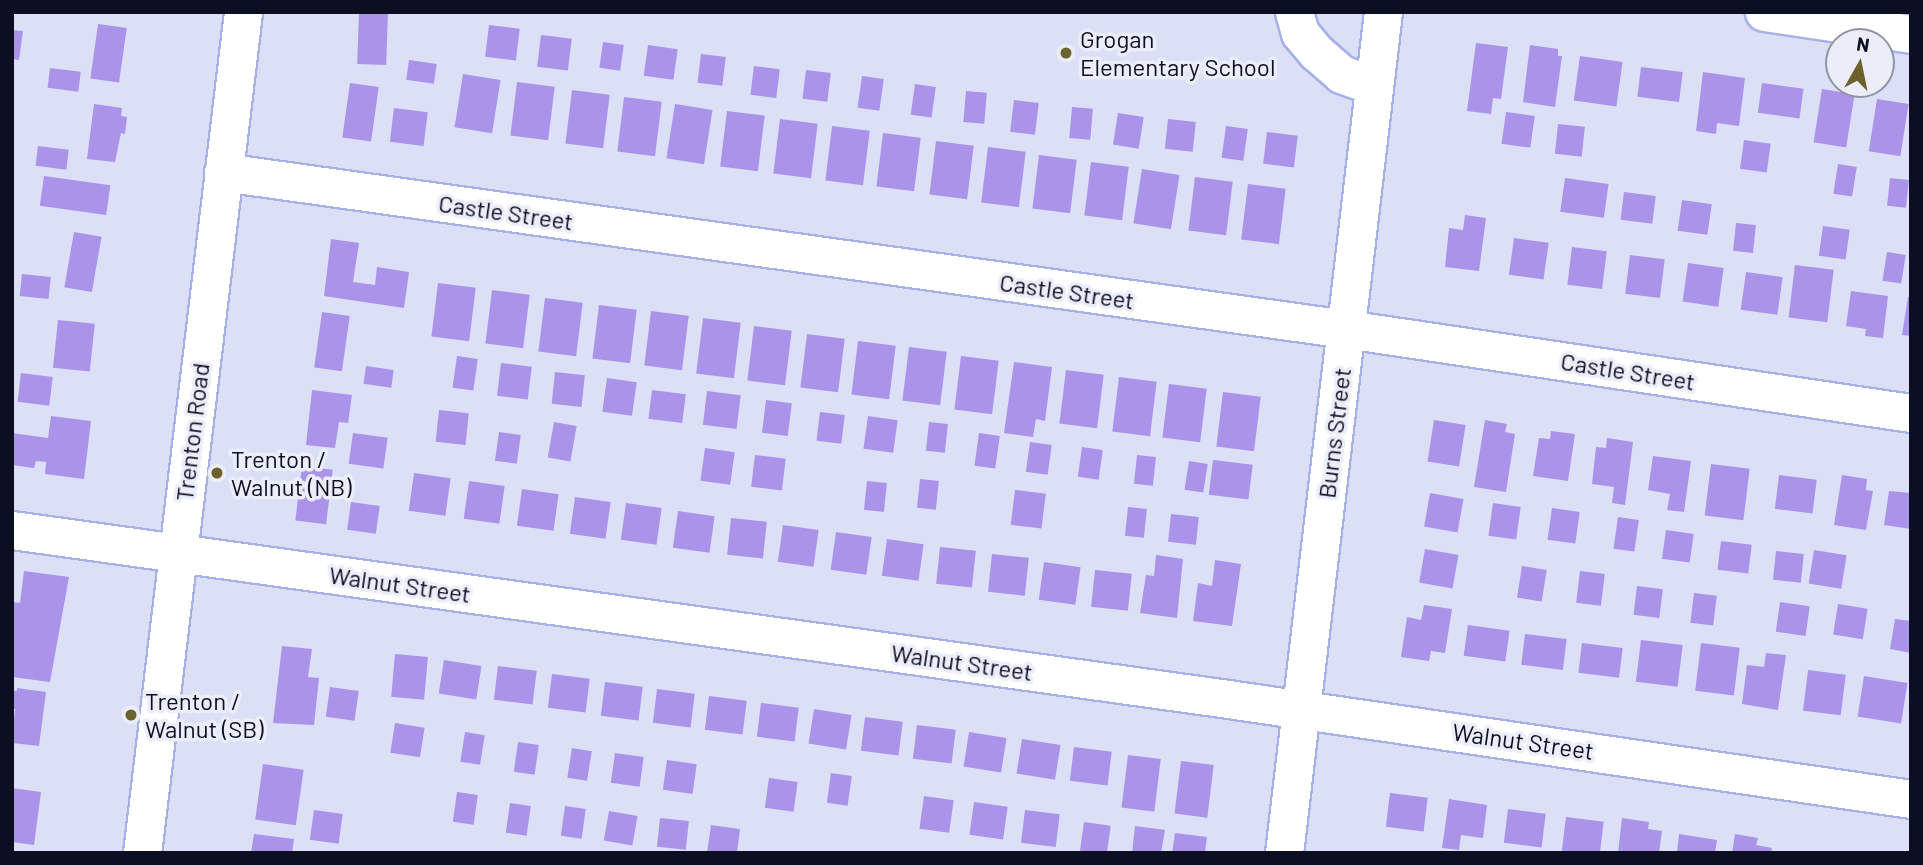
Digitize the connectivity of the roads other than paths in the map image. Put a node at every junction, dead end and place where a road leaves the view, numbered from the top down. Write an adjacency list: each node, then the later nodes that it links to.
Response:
1 (243, 12): 7 (street, Trenton Road)
2 (1294, 12): 6 (street)
3 (1383, 12): 6 (street, Burns Street)
4 (1764, 12): 5 (street)
5 (1911, 34)
6 (1374, 86): 8 (street, Burns Street)
7 (223, 172): 8 (street, Castle Street); 11 (street, Trenton Road)
8 (1346, 328): 9 (street, Castle Street); 12 (street, Burns Street)
9 (1911, 413)
10 (12, 530): 11 (street, Walnut Street)
11 (177, 552): 12 (street, Walnut Street); 14 (street, Trenton Road)
12 (1301, 709): 13 (street, Walnut Street); 15 (street, Burns Street)
13 (1911, 799)
14 (142, 853)
15 (1284, 853)

